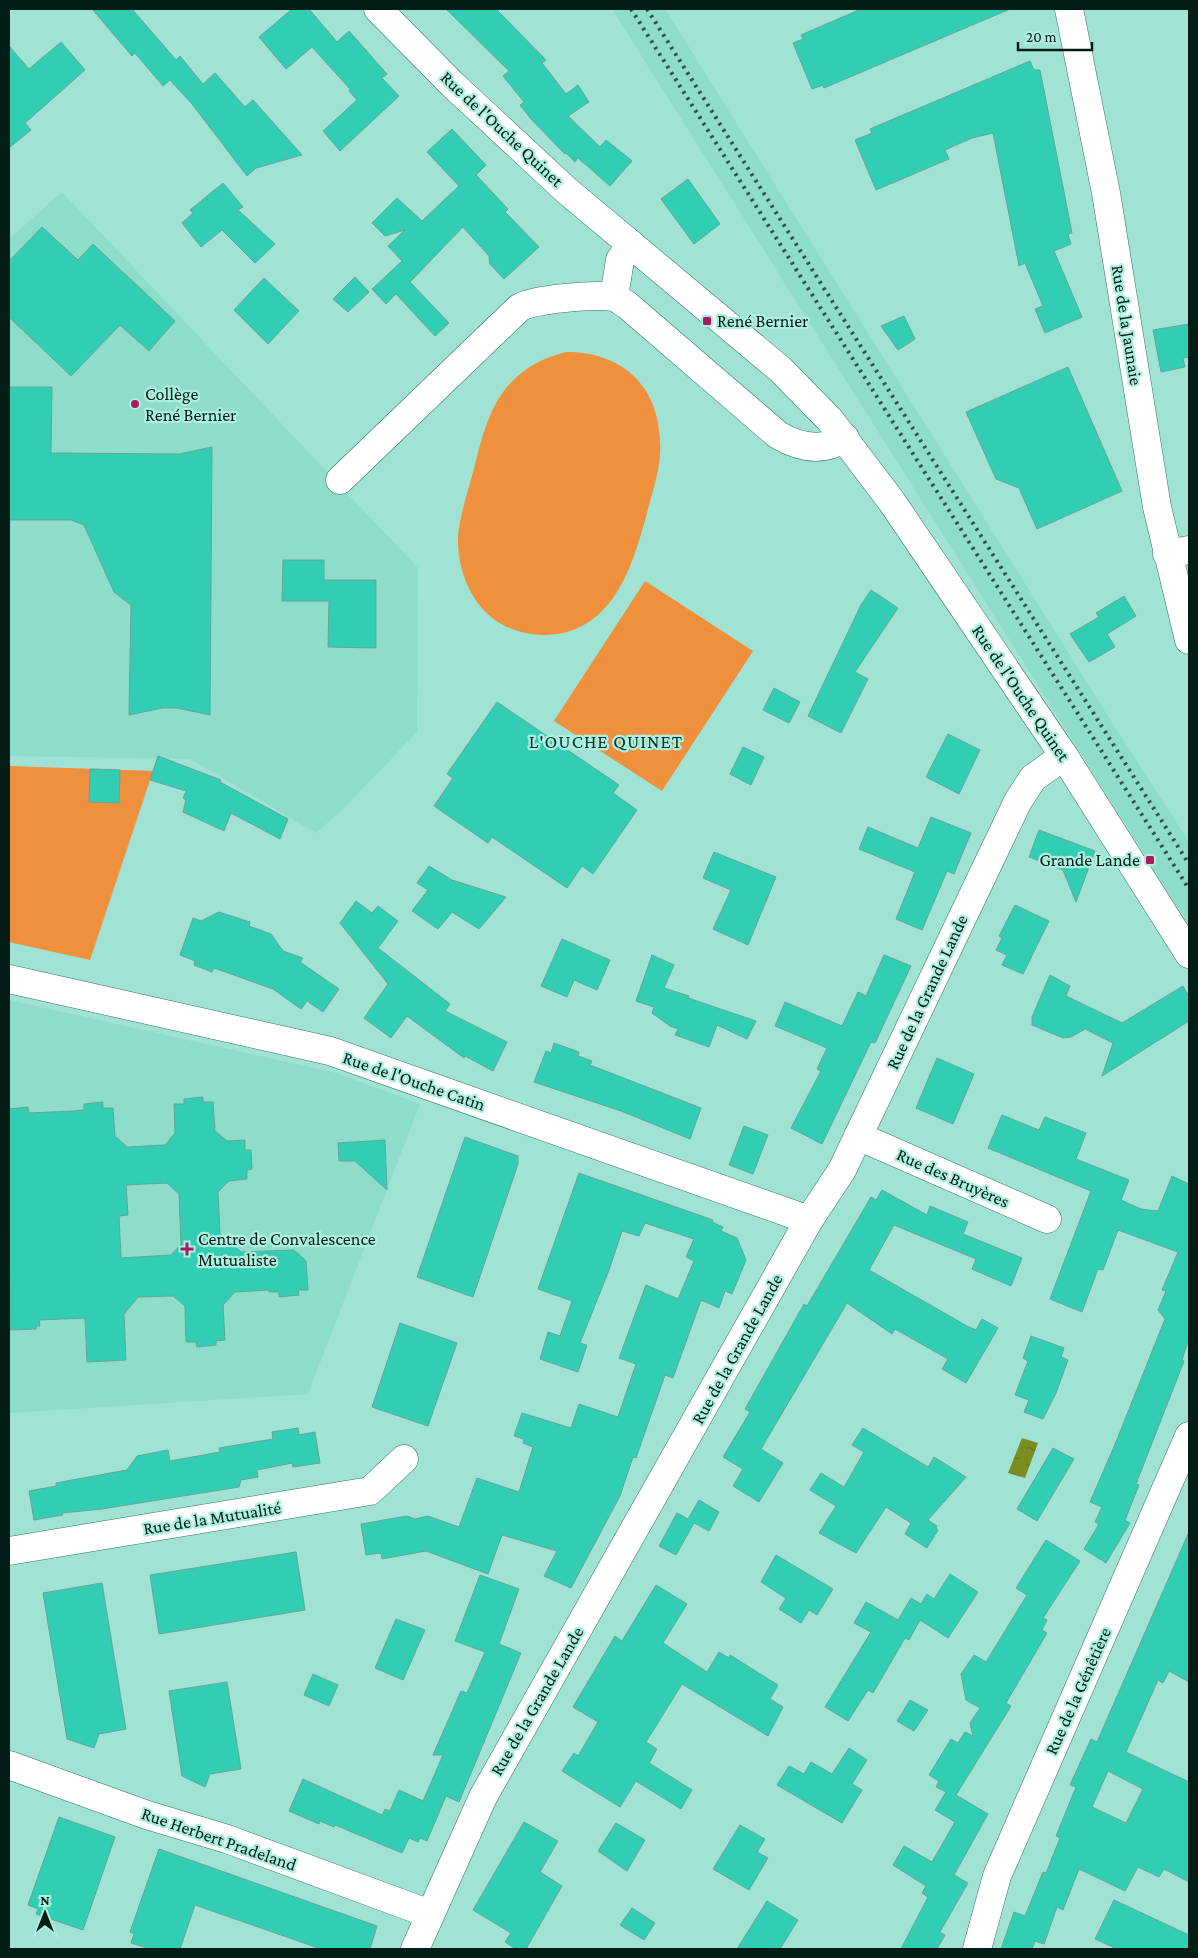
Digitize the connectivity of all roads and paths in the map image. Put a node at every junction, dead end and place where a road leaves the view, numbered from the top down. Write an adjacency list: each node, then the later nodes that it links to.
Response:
1 (378, 9): 3 (street, Rue de l'Ouche Quinet)
2 (1069, 9): 7 (street, Rue de la Jaunaie)
3 (631, 244): 4 (street); 5 (street, Rue de l'Ouche Quinet)
4 (614, 297): 5 (street); 6 (street)
5 (845, 438): 9 (street, Rue de l'Ouche Quinet)
6 (340, 480)
7 (1178, 552): 8 (street, Rue de la Jaunaie)
8 (1189, 640)
9 (1064, 756): 10 (street, Rue de l'Ouche Quinet); 12 (street, Rue de la Grande Lande)
10 (1189, 954)
11 (9, 979): 14 (street, Rue de l'Ouche Catin)
12 (858, 1136): 13 (street, Rue des Bruyères); 14 (street, Rue de la Grande Lande)
13 (1047, 1219)
14 (809, 1220): 19 (street, Rue de la Grande Lande)
15 (1189, 1436): 21 (street, Rue de la Génêtière)
16 (404, 1459): 17 (street, Rue de la Mutualité)
17 (9, 1551)
18 (9, 1765): 19 (street, Rue Herbert Pradeland)
19 (430, 1914): 20 (street, Rue de la Grande Lande)
20 (415, 1949)
21 (977, 1949)

